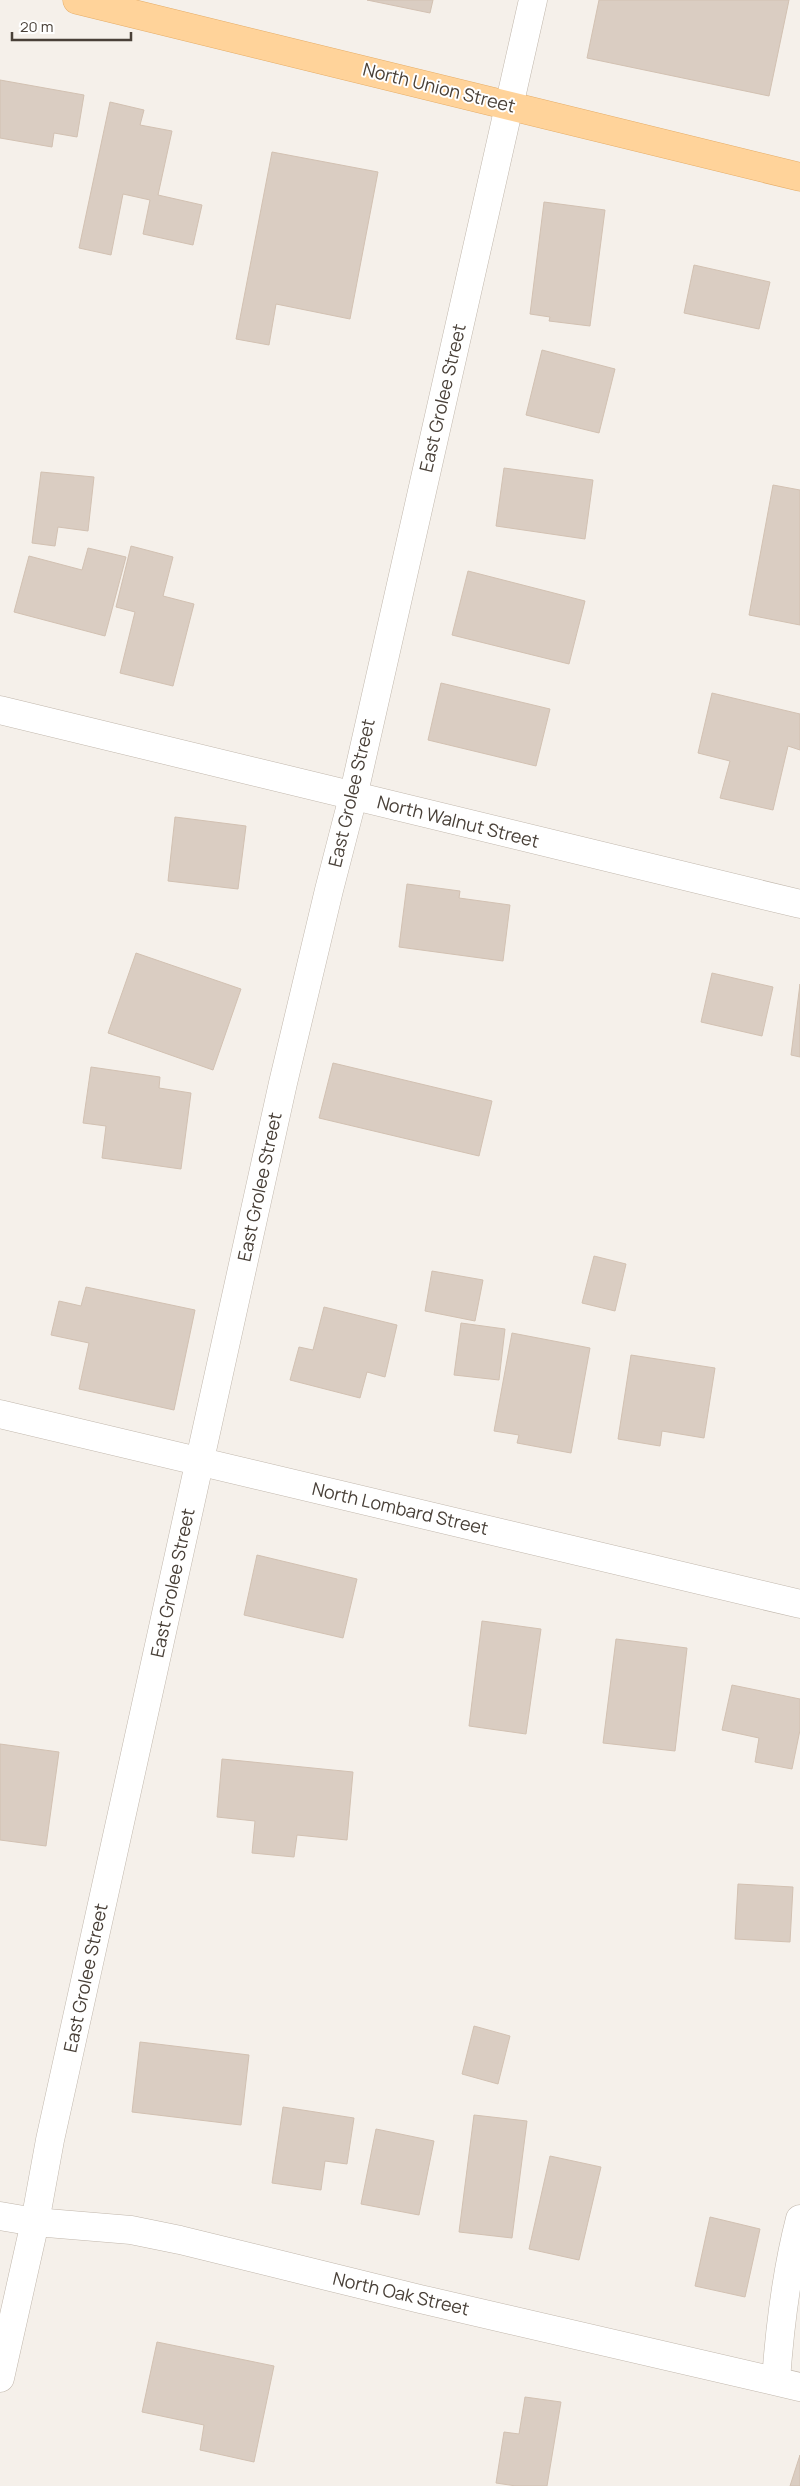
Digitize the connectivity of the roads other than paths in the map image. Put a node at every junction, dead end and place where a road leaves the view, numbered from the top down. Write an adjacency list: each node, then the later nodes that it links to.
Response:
1 (77, 0): 3 (main road, North Union Street)
2 (533, 0): 3 (street, East Grolee Street)
3 (510, 105): 4 (main road, North Union Street); 6 (street, East Grolee Street)
4 (800, 177)
5 (0, 710): 6 (street, North Walnut Street)
6 (354, 797): 7 (street, North Walnut Street); 9 (street, East Grolee Street)
7 (800, 904)
8 (0, 1414): 9 (street, North Lombard Street)
9 (200, 1461): 10 (street, North Lombard Street); 13 (street, East Grolee Street)
10 (800, 1604)
11 (0, 2216): 13 (street, North Oak Street)
12 (800, 2219): 15 (street)
13 (35, 2222): 14 (street, East Grolee Street); 15 (street, North Oak Street)
14 (0, 2378)
15 (788, 2383)

